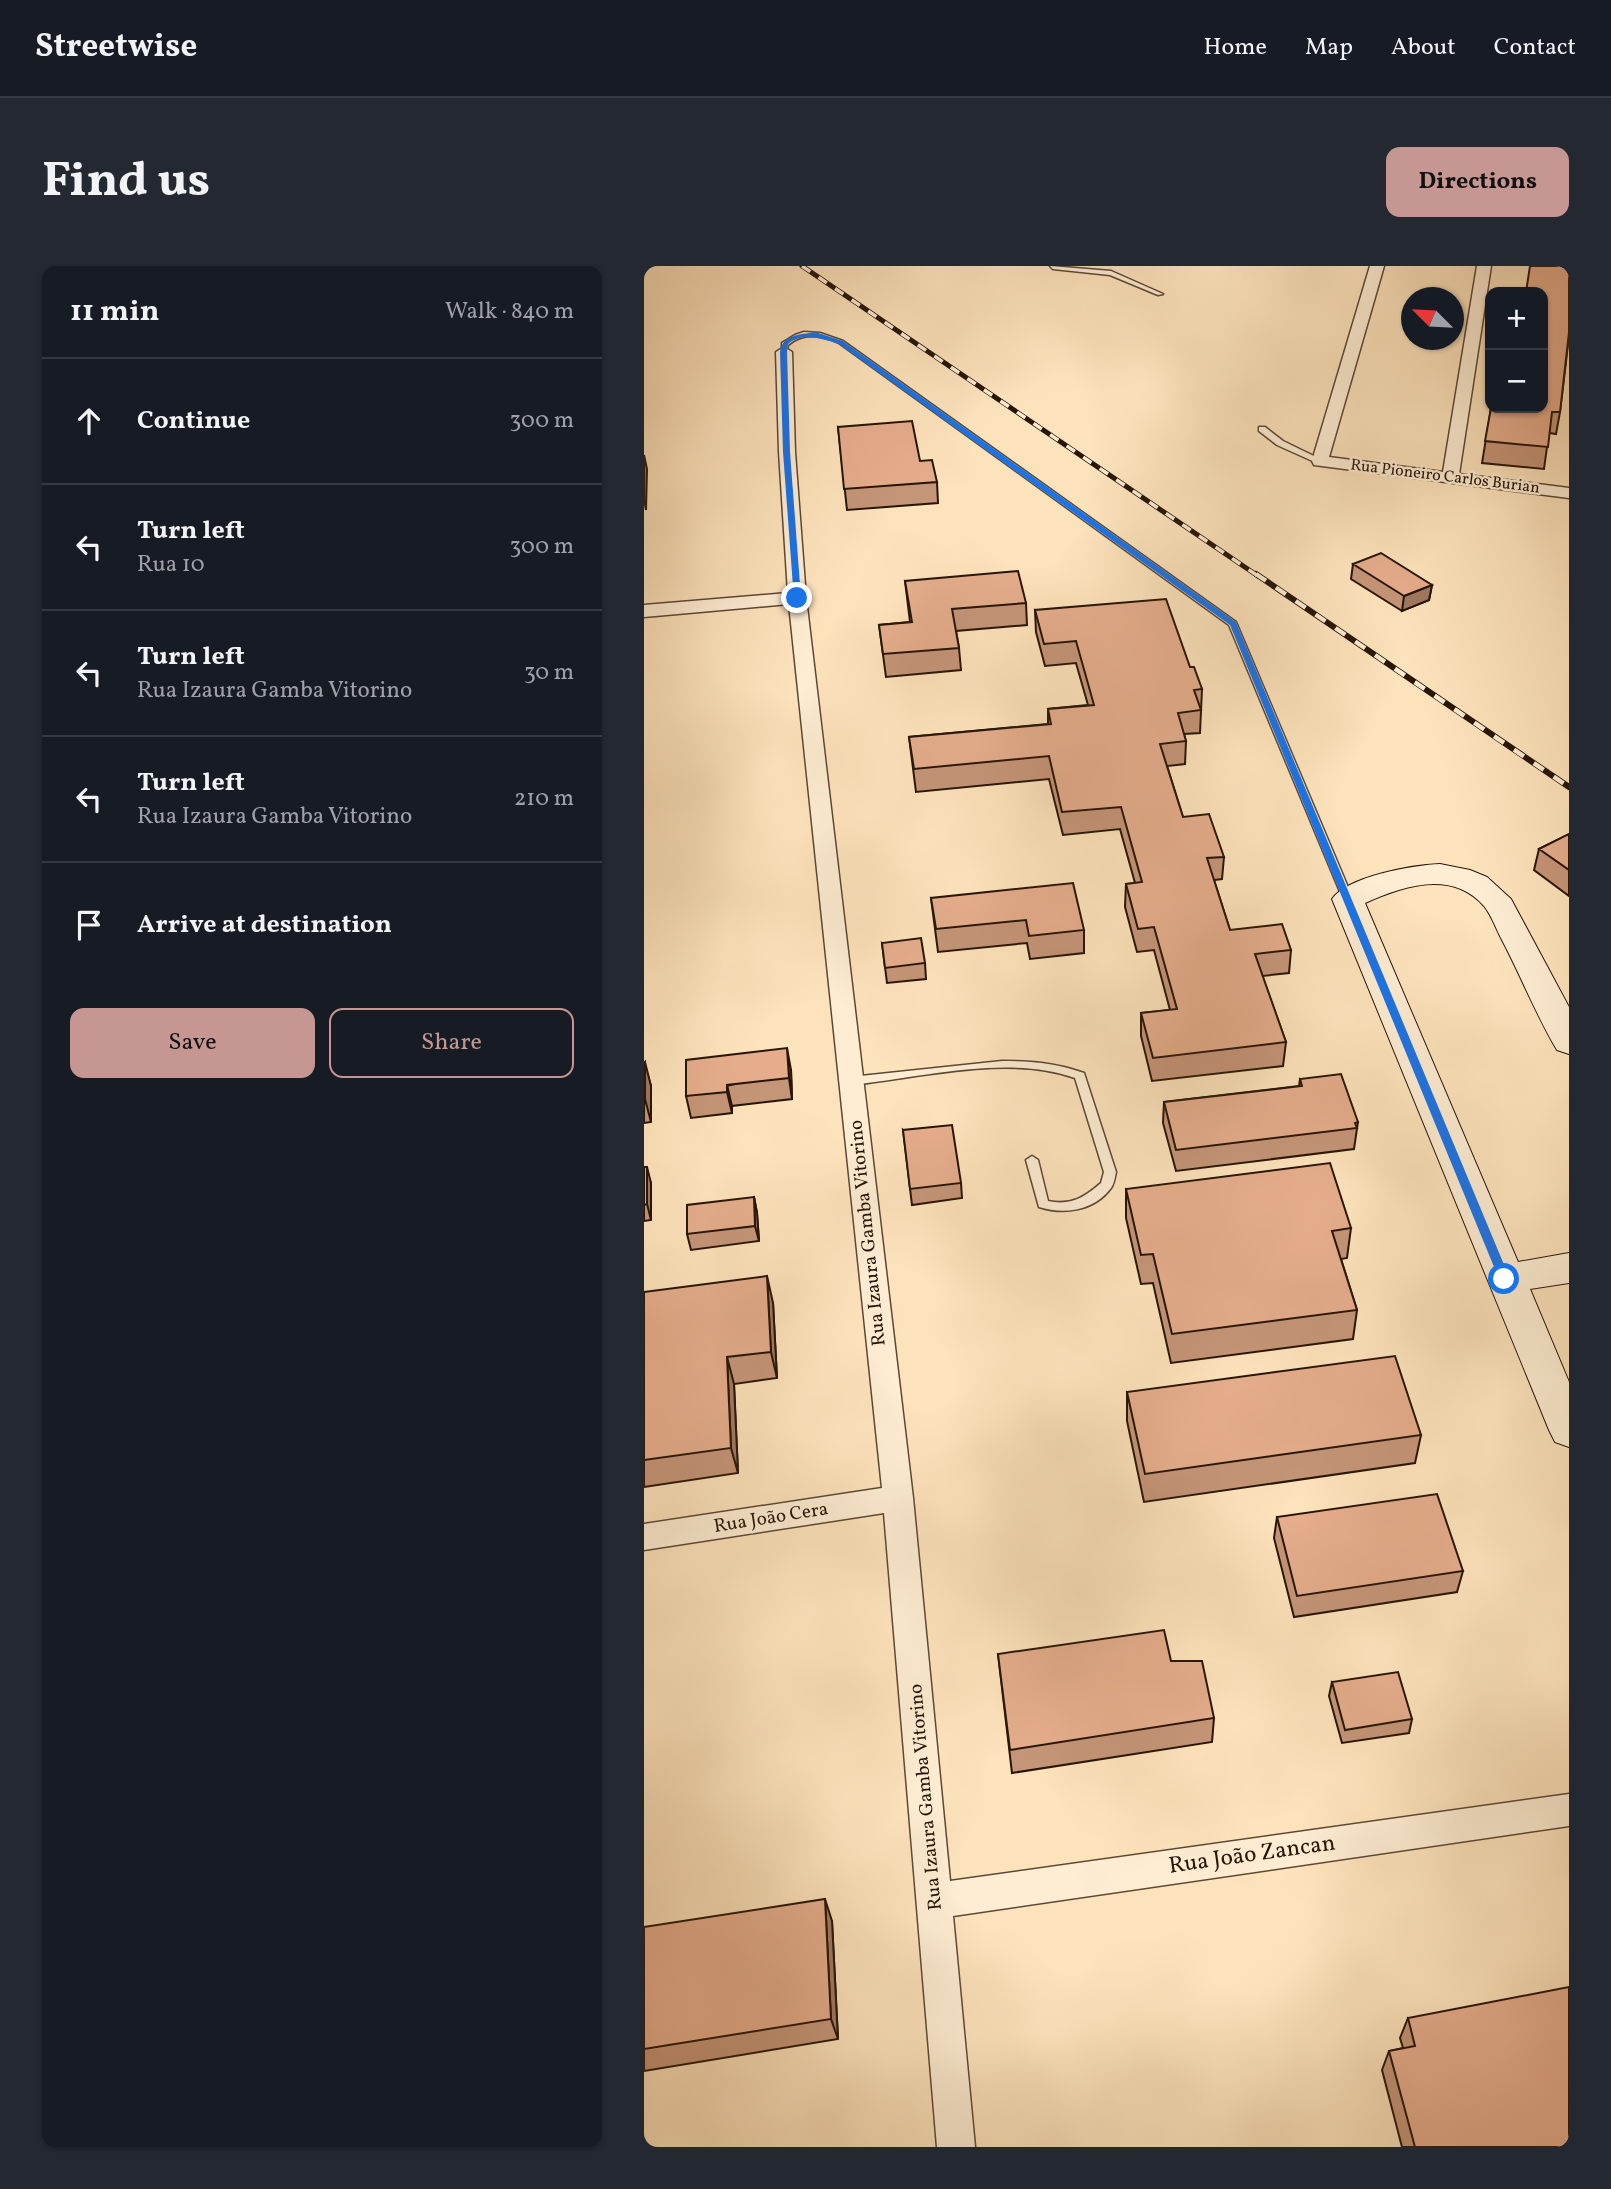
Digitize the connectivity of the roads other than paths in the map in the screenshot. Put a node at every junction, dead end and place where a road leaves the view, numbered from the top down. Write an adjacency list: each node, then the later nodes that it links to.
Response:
1 (1377, 266): 8 (street)
2 (1484, 266): 9 (street)
3 (1053, 267): 4 (lane)
4 (1113, 270): 5 (lane)
5 (1160, 294)
6 (784, 352): 11 (street, Rua Izaura Gamba Vitorino); 13 (lane, Rua Izaura Gamba Vitorino)
7 (1262, 429): 8 (lane)
8 (1320, 461): 9 (street, Rua Pioneiro Carlos Burian)
9 (1450, 478): 10 (street, Rua Pioneiro Carlos Burian)
10 (1569, 493)
11 (797, 598): 12 (street); 16 (street, Rua Izaura Gamba Vitorino)
12 (644, 611)
13 (1233, 624): 14 (lane)
14 (1348, 899): 15 (street); 19 (street)
15 (1569, 1042)
16 (851, 1082): 17 (lane); 21 (street, Rua Izaura Gamba Vitorino)
17 (1032, 1160)
18 (1569, 1268): 19 (street)
19 (1504, 1279): 20 (street)
20 (1569, 1430)
21 (898, 1499): 22 (street, Rua João Cera); 24 (street, Rua Izaura Gamba Vitorino)
22 (644, 1537)
23 (1569, 1810): 24 (street, Rua João Zancan)
24 (936, 1901): 25 (street, Rua Izaura Gamba Vitorino)
25 (956, 2147)

